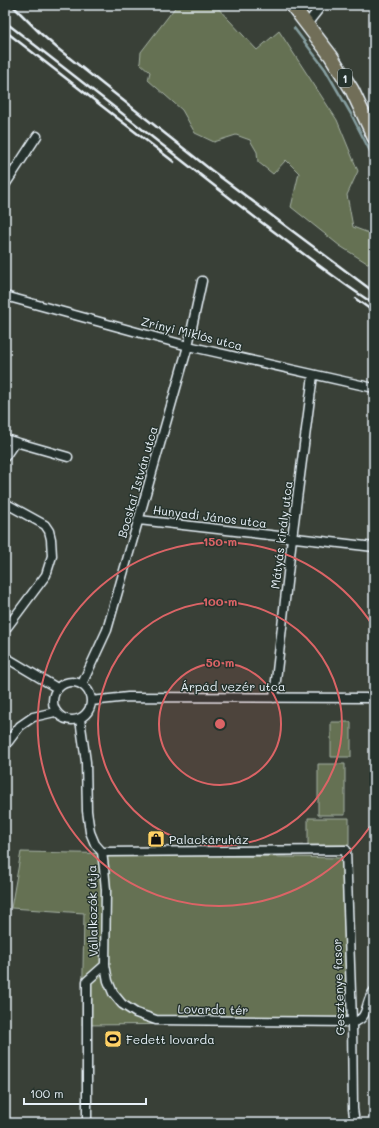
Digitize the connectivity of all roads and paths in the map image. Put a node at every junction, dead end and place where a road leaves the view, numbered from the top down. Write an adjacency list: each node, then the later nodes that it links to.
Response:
1 (292, 5): 3 (main road, 1)
2 (322, 5): 3 (street)
3 (307, 24): 5 (main road, 1)
4 (37, 136): 6 (street)
5 (374, 137)
6 (5, 185)
7 (202, 281): 9 (street, Bocskai István utca)
8 (5, 296): 9 (street, Zrínyi Miklós utca)
9 (188, 346): 10 (street, Zrínyi Miklós utca); 17 (street, Bocskai István utca)
10 (313, 375): 11 (street, Zrínyi Miklós utca); 18 (street, Mátyás király utca)
11 (374, 388)
12 (5, 439): 13 (street)
13 (15, 442): 14 (street); 15 (street)
14 (68, 457)
15 (5, 458)
16 (5, 503): 20 (street)
17 (140, 520): 18 (street, Hunyadi János utca); 22 (street, Bocskai István utca)
18 (292, 538): 19 (street, Hunyadi János utca); 24 (street, Mátyás király utca)
19 (374, 547)
20 (5, 630)
21 (5, 657): 23 (street)
22 (82, 684): 23 (street); 26 (street)
23 (57, 688): 27 (street)
24 (274, 698): 25 (street, Árpád vezér utca); 26 (street, Árpád vezér utca)
25 (374, 698)
26 (91, 701): 28 (street)
27 (55, 712): 28 (street); 29 (street)
28 (80, 719): 30 (street, Vállalkozók útja)
29 (5, 746)
30 (102, 852): 31 (street, Vállalkozók útja); 33 (street, Gesztenye fasor)
31 (105, 965): 33 (street, Lovarda tér); 34 (street, Vállalkozók útja)
32 (374, 991): 33 (street)
33 (352, 1022): 35 (street, Gesztenye fasor)
34 (87, 1123)
35 (355, 1123)

